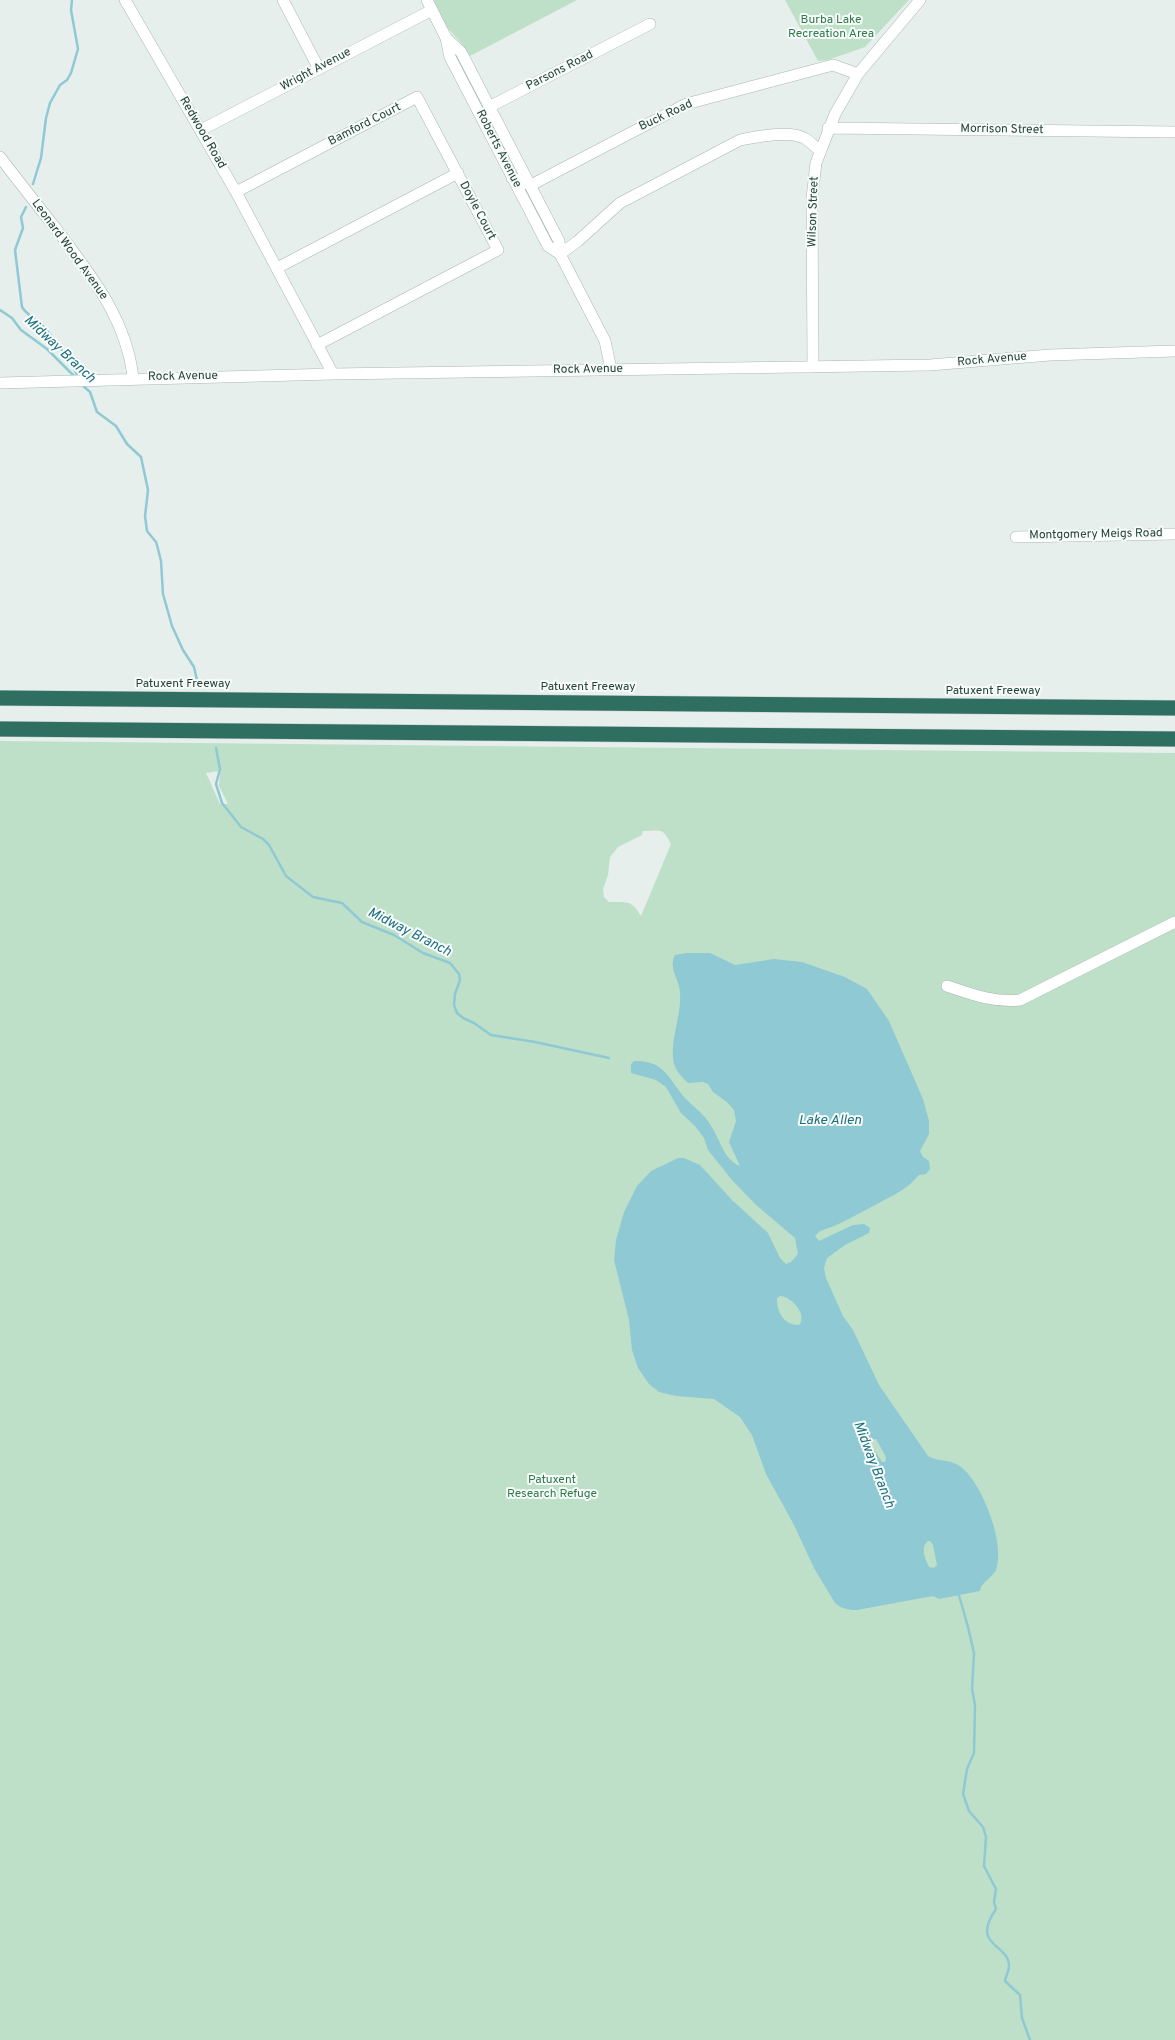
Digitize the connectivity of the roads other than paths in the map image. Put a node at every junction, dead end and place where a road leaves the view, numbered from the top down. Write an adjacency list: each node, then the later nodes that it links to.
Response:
1 (125, 0): 12 (street, Redwood Road)
2 (283, 0): 7 (street)
3 (920, 0): 8 (street, Wilson Street)
4 (429, 5): 6 (street, Roberts Avenue); 7 (street, Wright Avenue)
5 (650, 24): 9 (street, Parsons Road)
6 (446, 38): 9 (street, Roberts Avenue); 10 (street, Roberts Avenue)
7 (319, 69): 12 (street, Wright Avenue)
8 (858, 74): 11 (street, Wilson Street); 18 (street, Buck Road)
9 (489, 107): 10 (street); 18 (street, Roberts Avenue)
10 (487, 128): 17 (street, Roberts Avenue)
11 (828, 128): 13 (street, Morrison Street); 14 (street, Wilson Street)
12 (201, 130): 19 (street, Redwood Road)
13 (1175, 132)
14 (820, 151): 20 (street); 24 (street, Wilson Street)
15 (0, 157): 27 (street, Leonard Wood Avenue)
16 (458, 173): 19 (street, Bamford Court); 21 (street, Doyle Court); 22 (street, Doyle Court)
17 (512, 178): 18 (street); 20 (street, Roberts Avenue)
18 (531, 185): 20 (street, Roberts Avenue)
19 (236, 192): 21 (street, Redwood Road)
20 (560, 254): 26 (street, Roberts Avenue)
21 (277, 268): 22 (street)
22 (317, 345): 25 (street)
23 (1175, 351): 24 (street, Rock Avenue)
24 (813, 367): 26 (street, Rock Avenue)
25 (331, 370): 26 (street, Rock Avenue); 27 (street, Rock Avenue)
26 (611, 370)
27 (133, 378): 28 (street, Rock Avenue)
28 (0, 382)
29 (1175, 534): 30 (street, Montgomery Meigs Road)
30 (1016, 537)
31 (0, 698): 32 (highway, Patuxent Freeway)
32 (1175, 708)
33 (0, 729): 34 (highway)
34 (1175, 739)
35 (1175, 922): 36 (street)
36 (947, 986)

